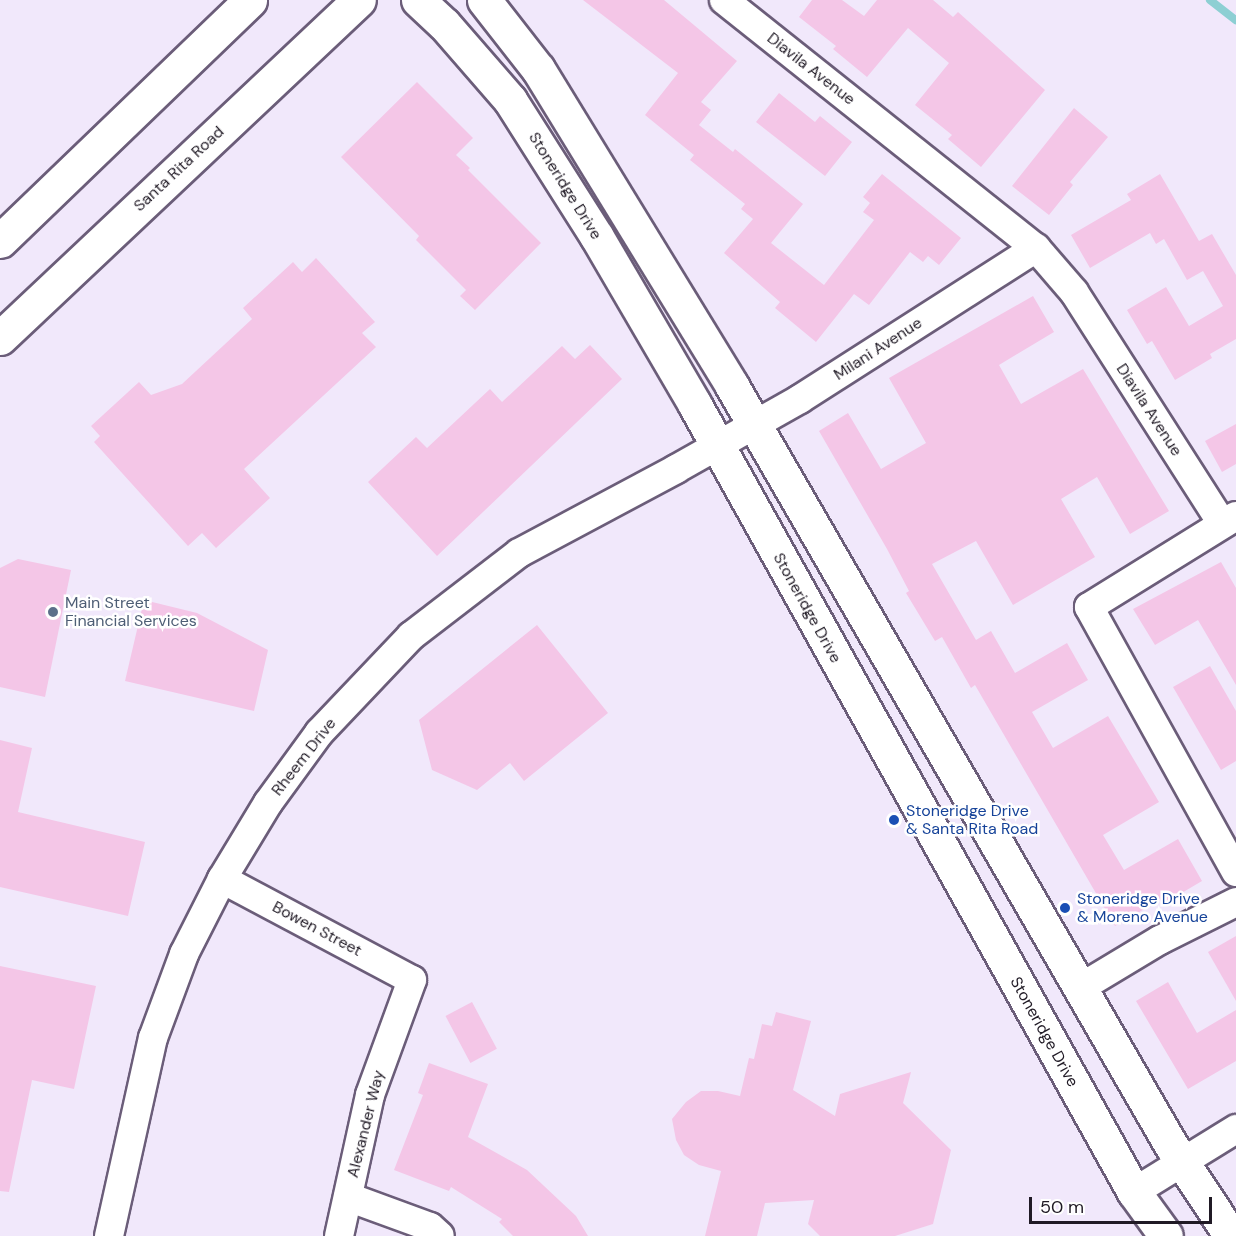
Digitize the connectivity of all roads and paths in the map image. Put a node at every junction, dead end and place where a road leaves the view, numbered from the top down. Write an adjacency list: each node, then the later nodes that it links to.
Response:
1 (250, 0): 6 (main road)
2 (359, 0): 8 (main road, Santa Rita Road)
3 (418, 0): 10 (main road, Stoneridge Drive)
4 (484, 0): 9 (main road)
5 (724, 0): 7 (street, Diavila Avenue)
6 (0, 241)
7 (1036, 248): 9 (street, Milani Avenue); 11 (street, Diavila Avenue)
8 (0, 338)
9 (754, 423): 10 (street, Milani Avenue); 16 (main road)
10 (717, 446): 13 (street, Rheem Drive); 19 (main road, Stoneridge Drive)
11 (1229, 519): 12 (street, Diavila Avenue)
12 (1236, 873)
13 (222, 879): 15 (street, Bowen Street); 21 (street, Rheem Drive)
14 (1236, 902): 16 (street)
15 (412, 980): 20 (street, Alexander Way)
16 (1080, 988): 18 (main road)
17 (1236, 1129): 18 (street)
18 (1182, 1162): 19 (street); 25 (main road)
19 (1134, 1192): 24 (main road, Stoneridge Drive)
20 (348, 1197): 22 (street, Alexander Way); 23 (street)
21 (109, 1236)
22 (339, 1236)
23 (441, 1236)
24 (1166, 1236)
25 (1231, 1236)

